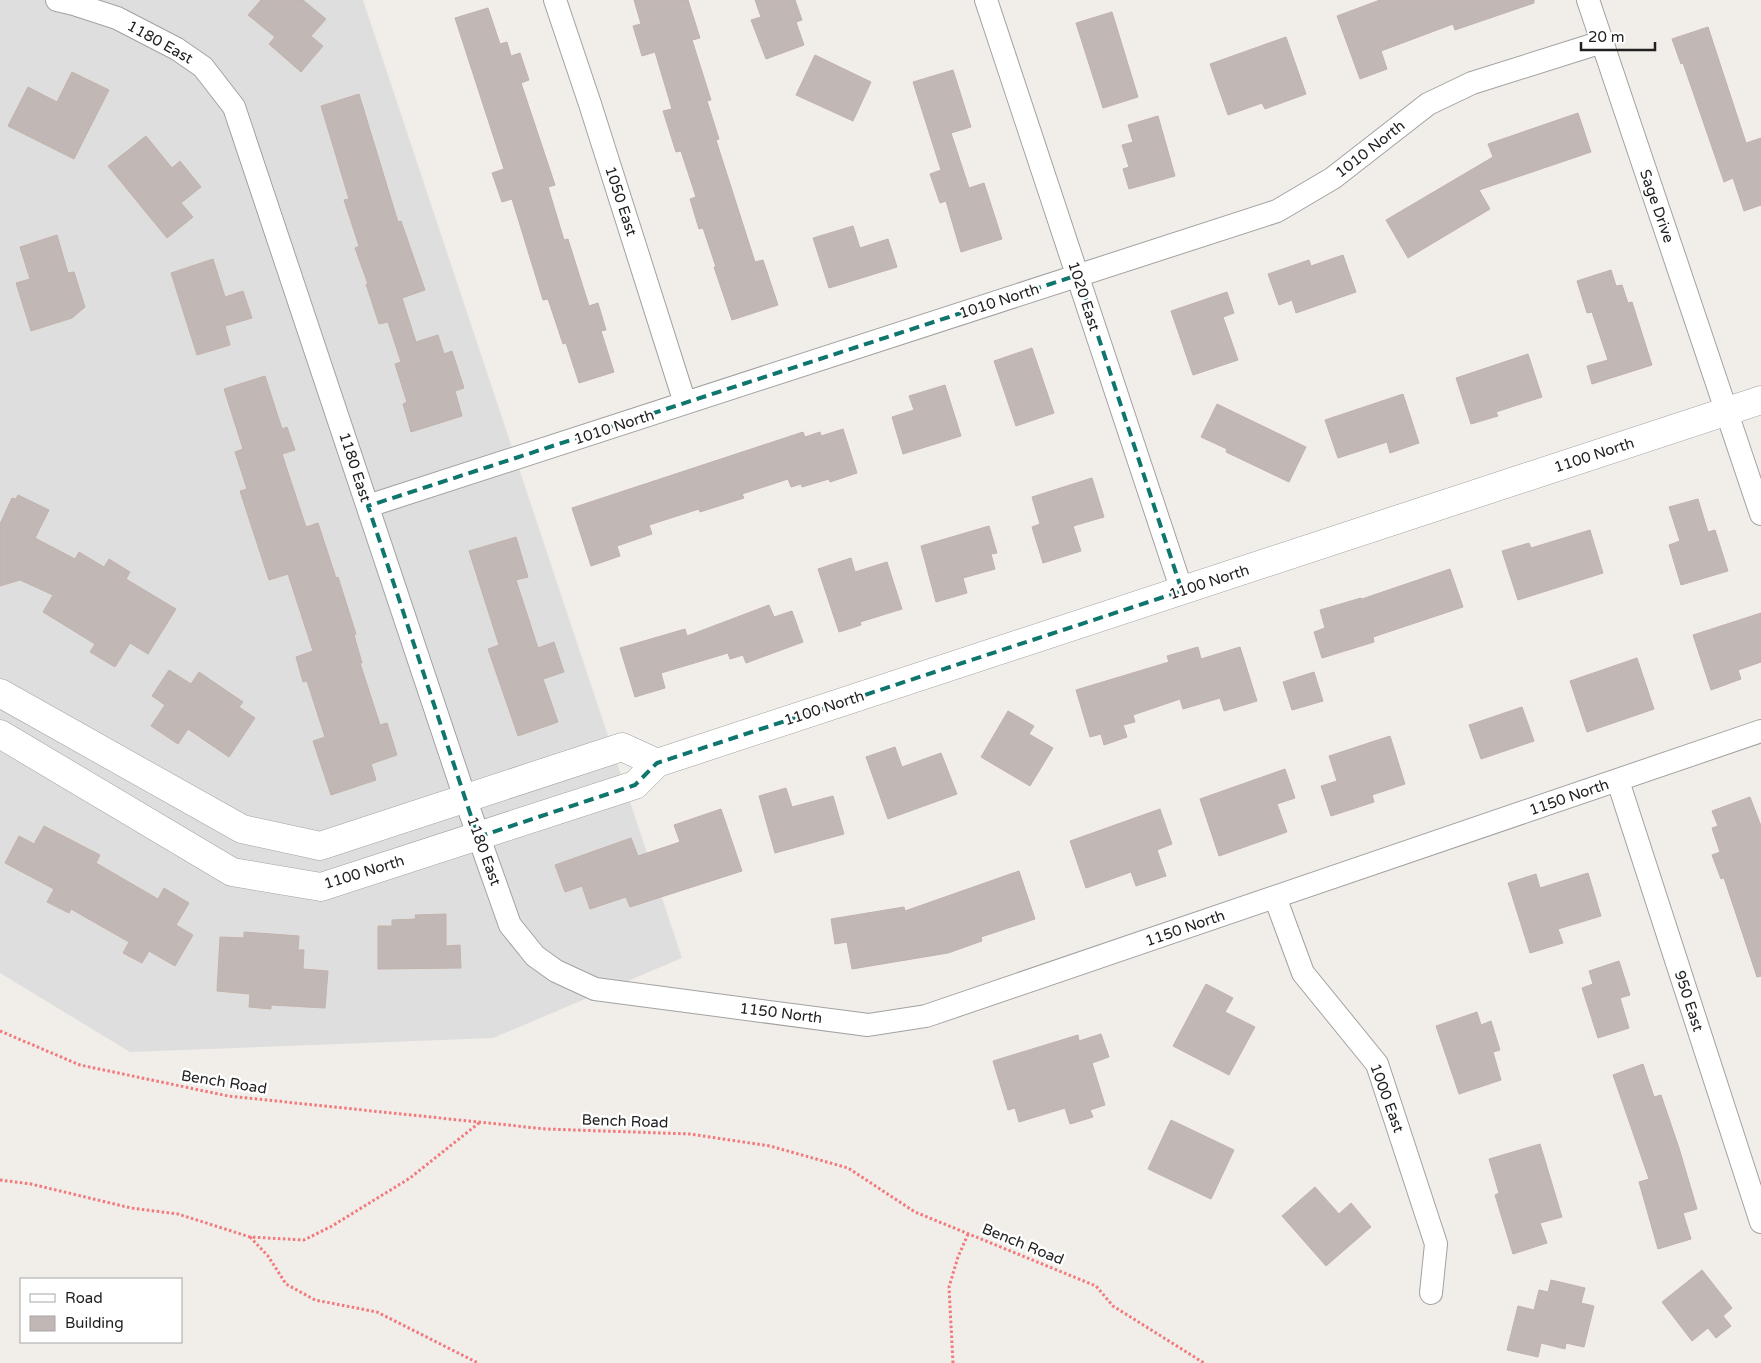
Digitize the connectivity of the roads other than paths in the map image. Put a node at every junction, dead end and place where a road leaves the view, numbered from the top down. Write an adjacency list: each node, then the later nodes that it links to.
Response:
1 (57, 0): 10 (street, 1180 East)
2 (555, 0): 8 (street, 1050 East)
3 (986, 0): 6 (street, 1020 East)
4 (1588, 0): 5 (street, Sage Drive)
5 (1602, 42): 6 (street, 1010 North); 9 (street, Sage Drive)
6 (1078, 275): 8 (street, 1010 North); 12 (street, 1020 East)
7 (1761, 400): 9 (street, 1100 North)
8 (684, 404): 10 (street, 1010 North)
9 (1727, 411): 11 (street, Sage Drive); 12 (street, 1100 North)
10 (368, 506): 18 (street, 1180 East)
11 (1761, 514)
12 (1182, 591): 16 (street, 1100 North)
13 (0, 693): 18 (street)
14 (1761, 731): 17 (street, 1150 North)
15 (0, 734): 19 (street, 1100 North)
16 (657, 763): 18 (street); 19 (street, 1100 North)
17 (1618, 780): 20 (street, 1150 North); 22 (street, 950 East)
18 (465, 798): 19 (street, 1180 East)
19 (478, 837): 21 (street, 1180 East)
20 (1275, 897): 21 (street, 1150 North); 23 (street, 1000 East)
21 (595, 989)
22 (1761, 1222)
23 (1431, 1293)

